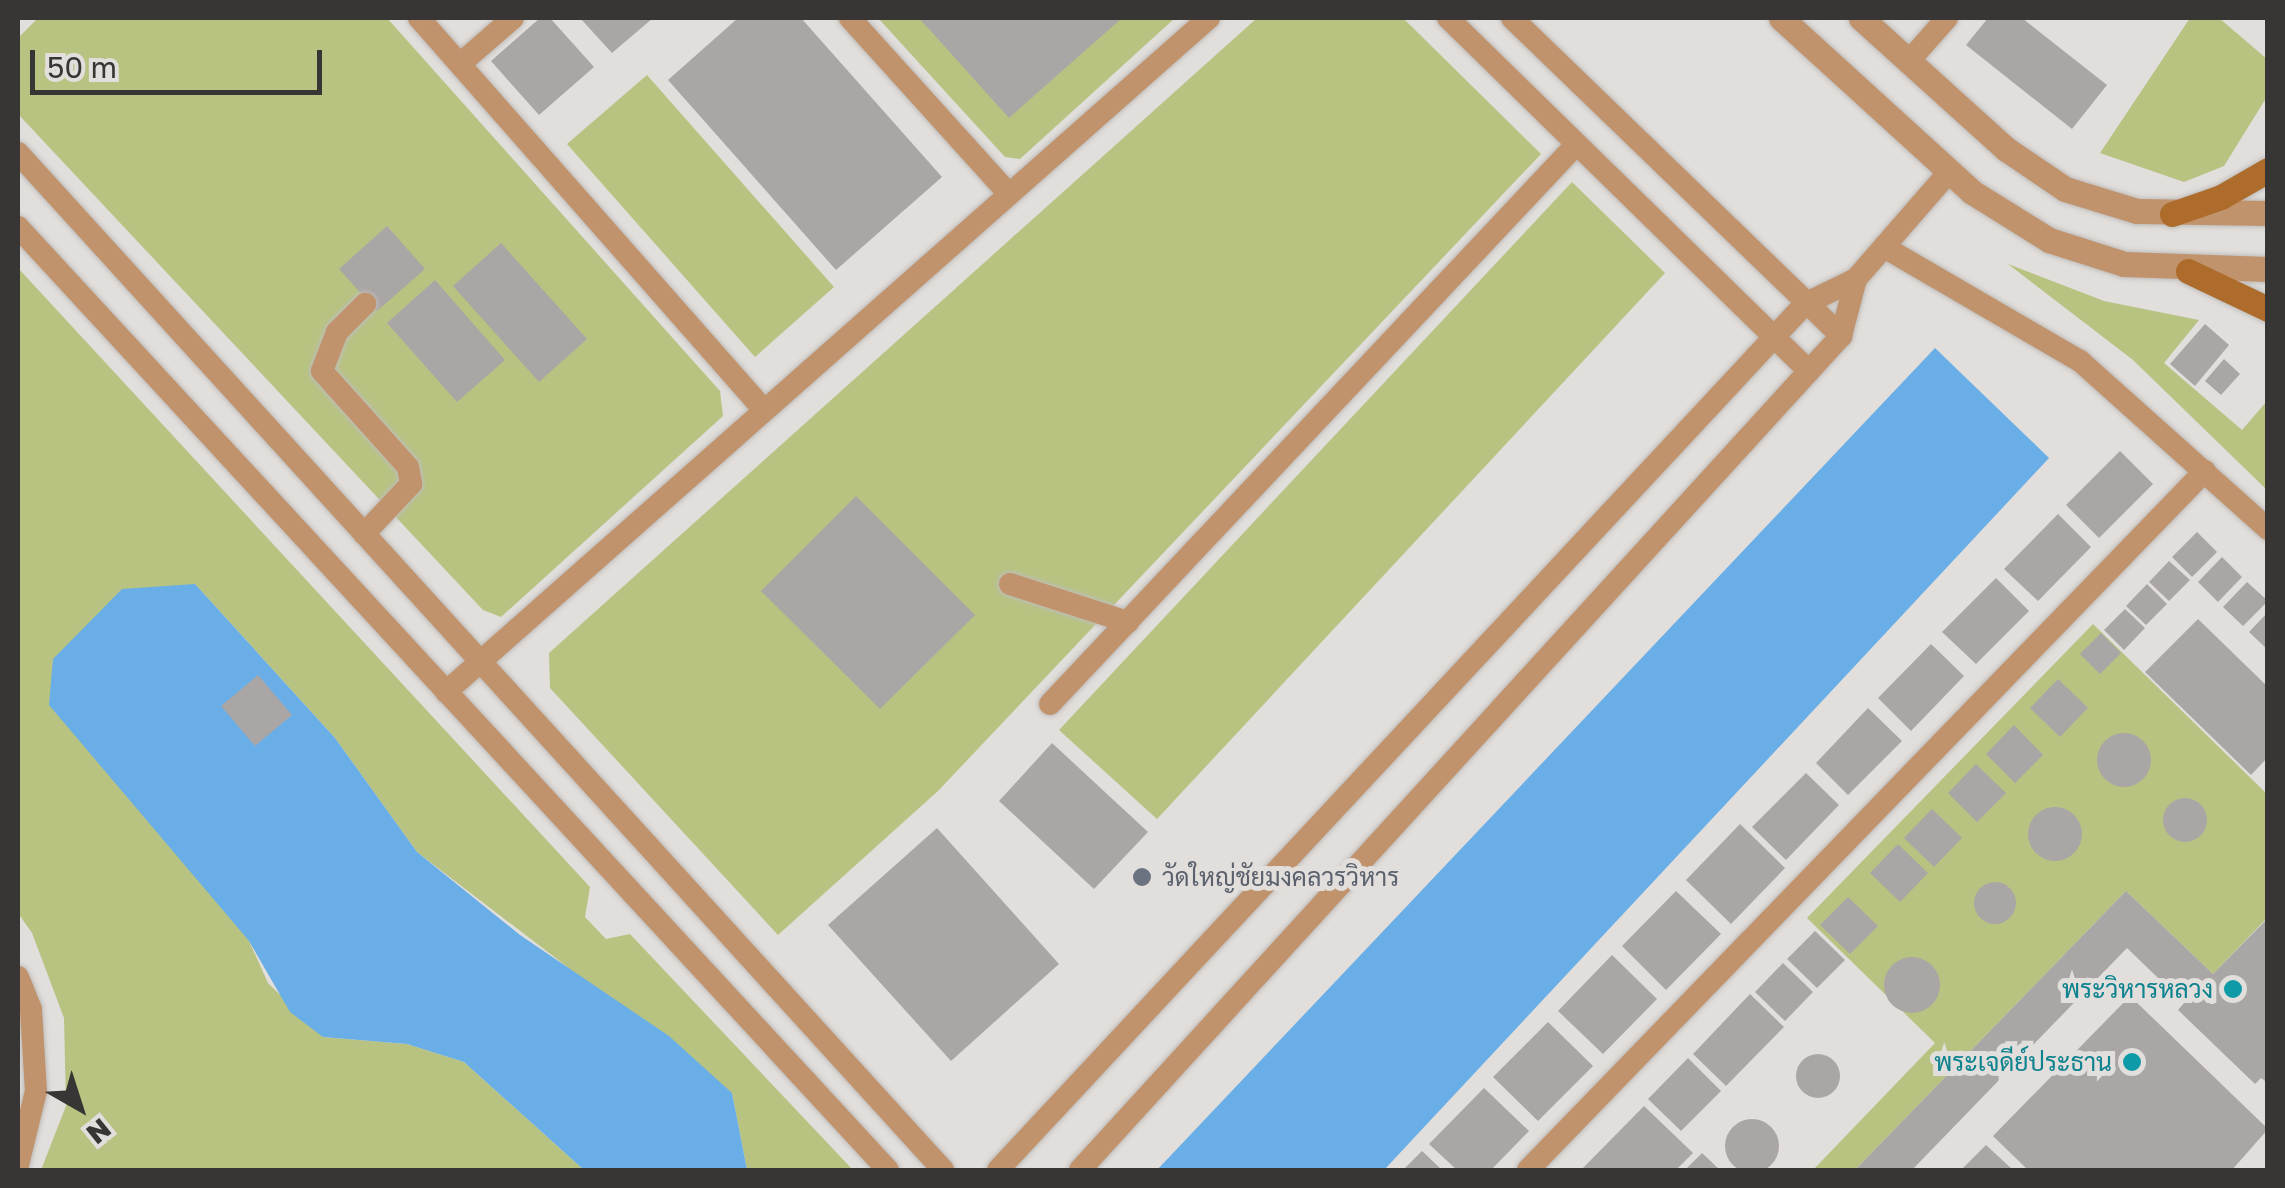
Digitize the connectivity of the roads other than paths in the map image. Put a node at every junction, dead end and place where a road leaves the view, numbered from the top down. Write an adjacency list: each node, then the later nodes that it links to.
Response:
1 (419, 18): 11 (lane)
2 (514, 18): 11 (lane)
3 (850, 18): 16 (lane)
4 (1209, 18): 16 (lane)
5 (1448, 18): 12 (lane)
6 (1512, 18): 25 (lane)
7 (1780, 18): 15 (street)
8 (1861, 18): 10 (street)
9 (1947, 18): 10 (lane)
10 (1909, 61): 17 (street)
11 (460, 64): 30 (lane)
12 (1575, 146): 28 (lane); 35 (lane)
13 (18, 152): 33 (lane)
14 (2268, 170): 17 (main road)
15 (1950, 171): 20 (lane); 22 (street)
16 (1009, 194): 30 (lane)
17 (2172, 214): 18 (street)
18 (2268, 214)
19 (18, 227): 37 (lane)
20 (1884, 247): 23 (lane); 31 (lane)
21 (2268, 269): 22 (street)
22 (2188, 270): 26 (main road)
23 (1856, 279): 25 (lane); 27 (lane)
24 (365, 304): 33 (lane)
25 (1805, 304): 27 (lane); 28 (lane)
26 (2268, 309)
27 (1841, 336): 29 (lane)
28 (1774, 337): 29 (lane); 45 (lane)
29 (1809, 370): 46 (lane)
30 (764, 410): 36 (lane)
31 (2204, 471): 32 (lane); 47 (lane)
32 (2268, 529)
33 (364, 534): 36 (lane)
34 (1010, 584): 35 (lane)
35 (1128, 622): 38 (lane)
36 (480, 662): 37 (lane); 39 (lane)
37 (446, 692): 40 (lane)
38 (1050, 704)
39 (666, 866): 40 (lane); 44 (lane)
40 (635, 897): 43 (lane)
41 (18, 977): 42 (lane)
42 (18, 1164)
43 (888, 1170)
44 (943, 1170)
45 (998, 1170)
46 (1080, 1170)
47 (1528, 1170)

